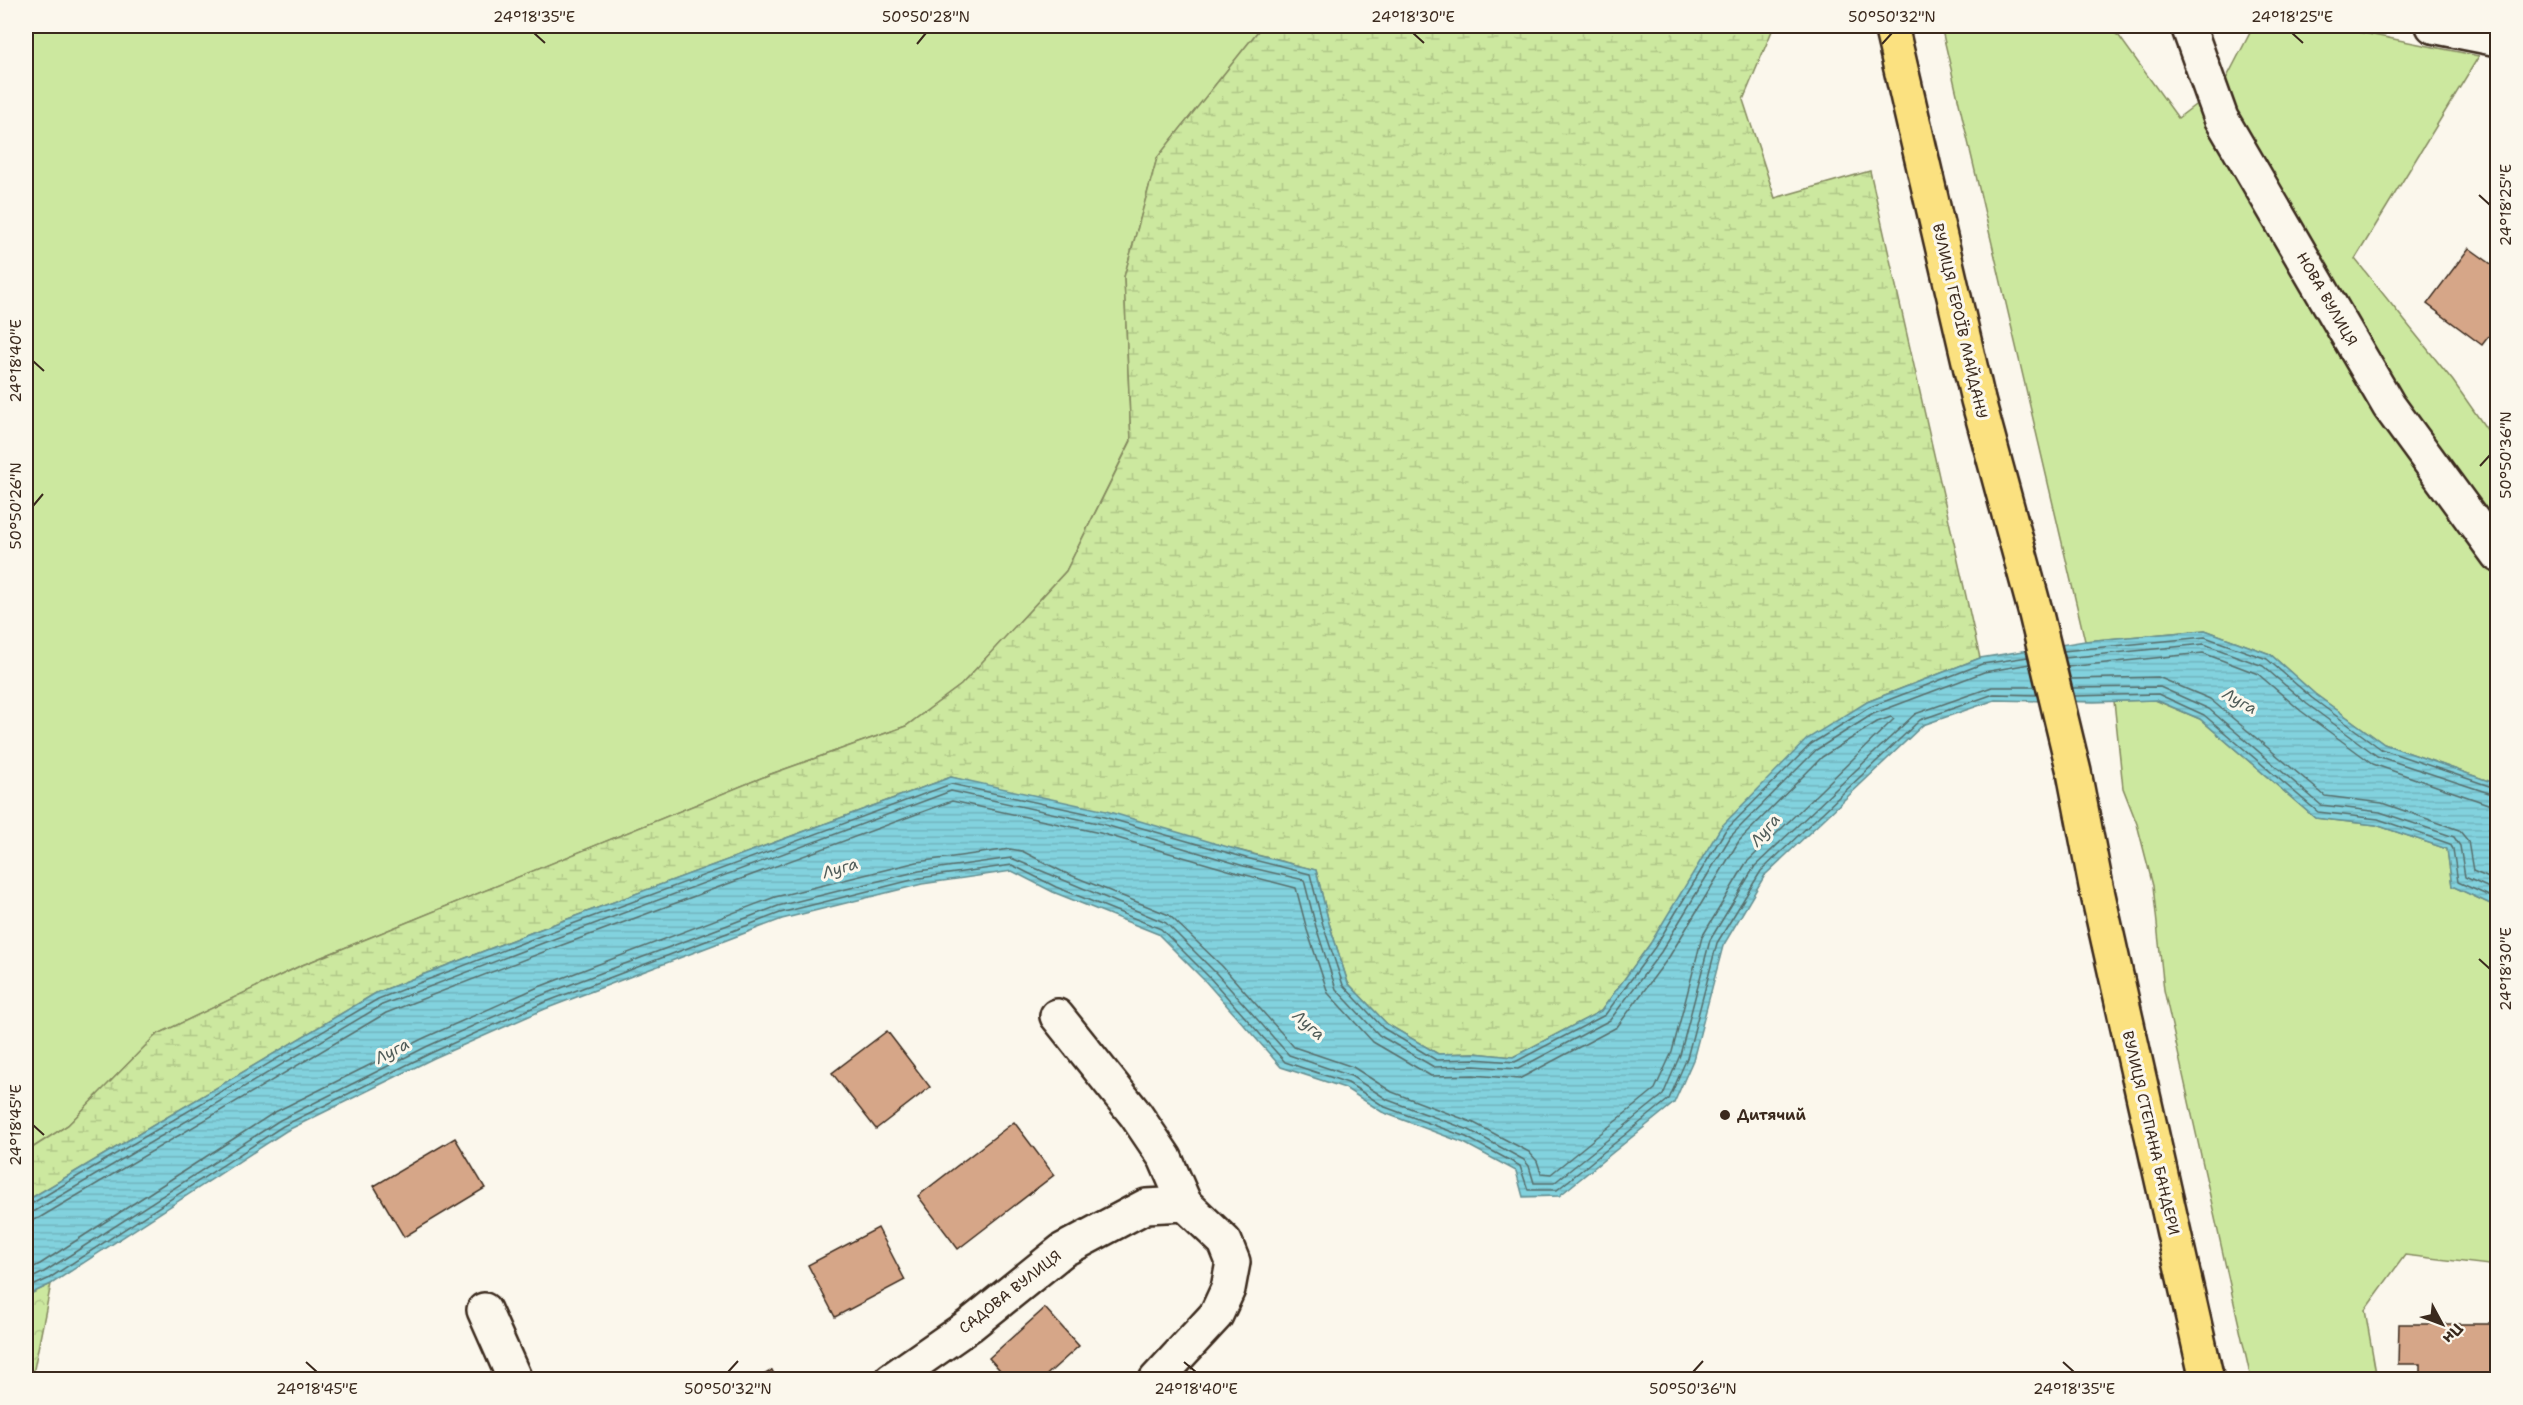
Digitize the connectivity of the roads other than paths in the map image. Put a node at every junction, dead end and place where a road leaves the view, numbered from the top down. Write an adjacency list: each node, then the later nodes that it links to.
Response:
1 (1892, 26): 6 (main road, ВУЛИЦЯ ГЕРОЇВ МАЙДАНУ)
2 (2188, 26): 5 (street, НОВА ВУЛИЦЯ)
3 (2433, 26): 4 (street)
4 (2498, 39)
5 (2498, 555)
6 (2074, 772): 13 (main road, ВУЛИЦЯ СТЕПАНА БАНДЕРИ)
7 (1056, 1016): 8 (street)
8 (1185, 1204): 11 (street, САДОВА ВУЛИЦЯ); 12 (street)
9 (484, 1310): 10 (street)
10 (515, 1380)
11 (891, 1380)
12 (1156, 1380)
13 (2207, 1380)

